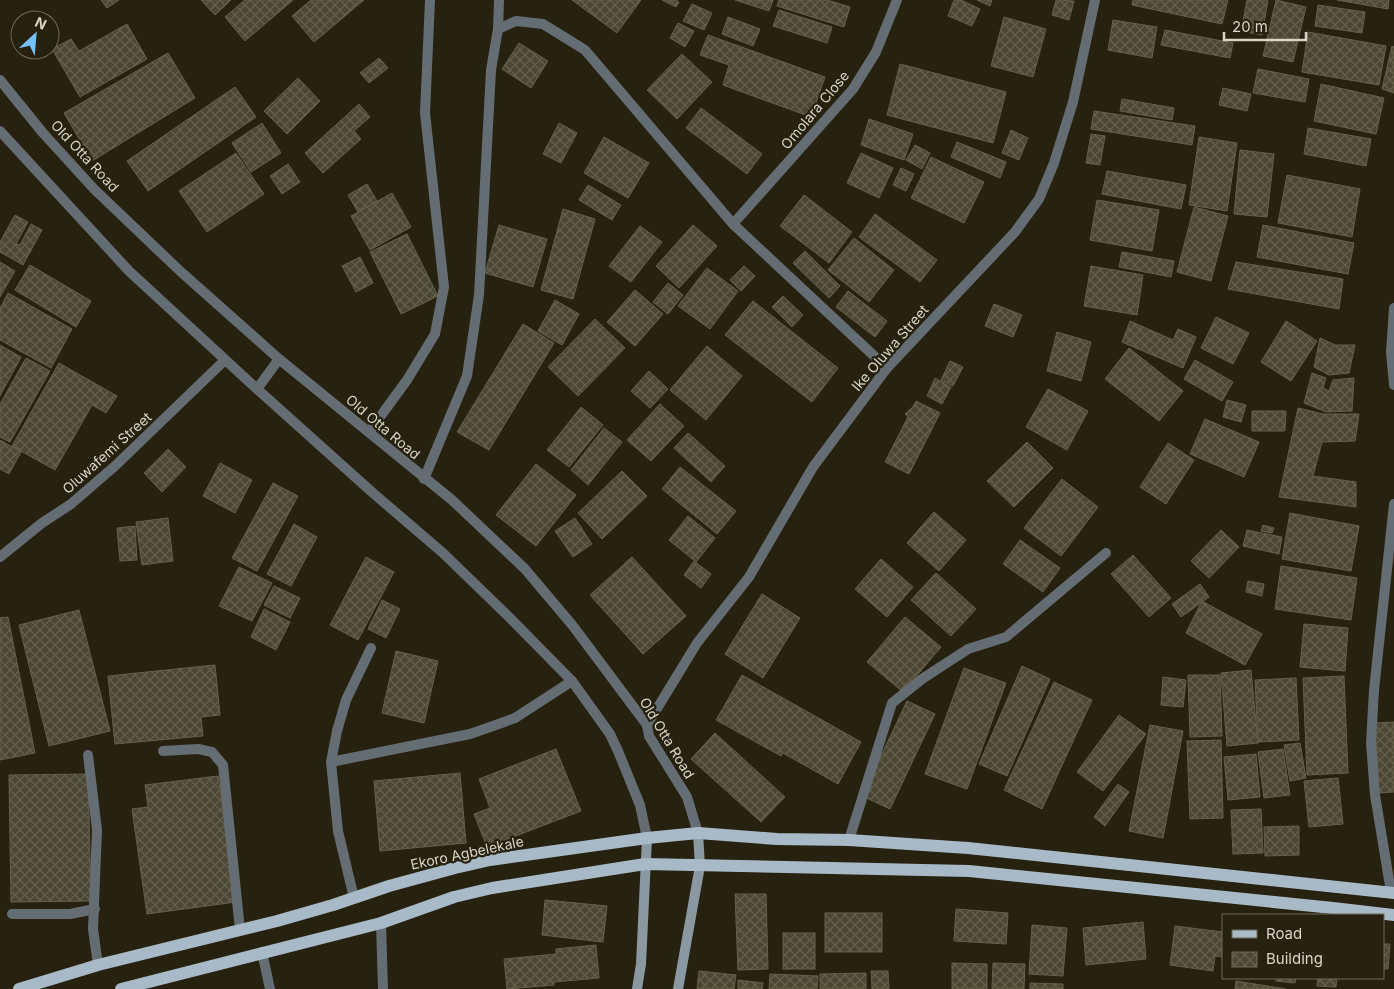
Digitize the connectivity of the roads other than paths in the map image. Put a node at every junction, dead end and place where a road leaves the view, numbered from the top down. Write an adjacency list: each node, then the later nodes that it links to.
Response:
1 (499, 0): 5 (street)
2 (896, 0): 8 (street, Omolara Close)
3 (1095, 0): 12 (street, Ike Oluwa Street)
4 (428, 2): 15 (street)
5 (498, 29): 8 (street); 16 (street)
6 (0, 80): 10 (street, Old Otta Road)
7 (0, 131): 11 (street)
8 (733, 224): 12 (street)
9 (1394, 308): 13 (street)
10 (279, 359): 14 (street); 15 (street, Old Otta Road)
11 (225, 360): 14 (street); 19 (street, Oluwafemi Street)
12 (887, 368): 22 (street, Ike Oluwa Street)
13 (1394, 386)
14 (257, 389): 21 (street)
15 (370, 432): 16 (street, Old Otta Road)
16 (424, 479): 22 (street, Old Otta Road)
17 (1394, 504): 31 (street)
18 (1106, 553): 28 (street)
19 (0, 557)
20 (371, 648): 25 (street)
21 (572, 682): 25 (street); 27 (street)
22 (647, 725): 26 (street, Old Otta Road)
23 (163, 751): 37 (street)
24 (88, 755): 33 (street)
25 (331, 762): 32 (street)
26 (698, 833): 27 (main road, Ekoro Agbelekale); 28 (main road, Ekoro Agbelekale); 30 (main road)
27 (647, 838): 29 (main road); 32 (main road, Ekoro Agbelekale)
28 (849, 840): 31 (main road, Ekoro Agbelekale)
29 (645, 864): 30 (main road); 36 (main road); 44 (main road)
30 (700, 866): 35 (main road); 45 (main road)
31 (1393, 892)
32 (354, 898): 37 (main road, Ekoro Agbelekale)
33 (95, 909): 34 (street); 39 (street)
34 (12, 914)
35 (1394, 915)
36 (381, 923): 38 (main road); 43 (street)
37 (240, 930): 39 (main road, Ekoro Agbelekale)
38 (262, 952): 41 (main road); 42 (street)
39 (98, 965): 40 (main road, Ekoro Agbelekale)
40 (19, 989)
41 (121, 989)
42 (270, 989)
43 (383, 989)
44 (637, 989)
45 (678, 989)

